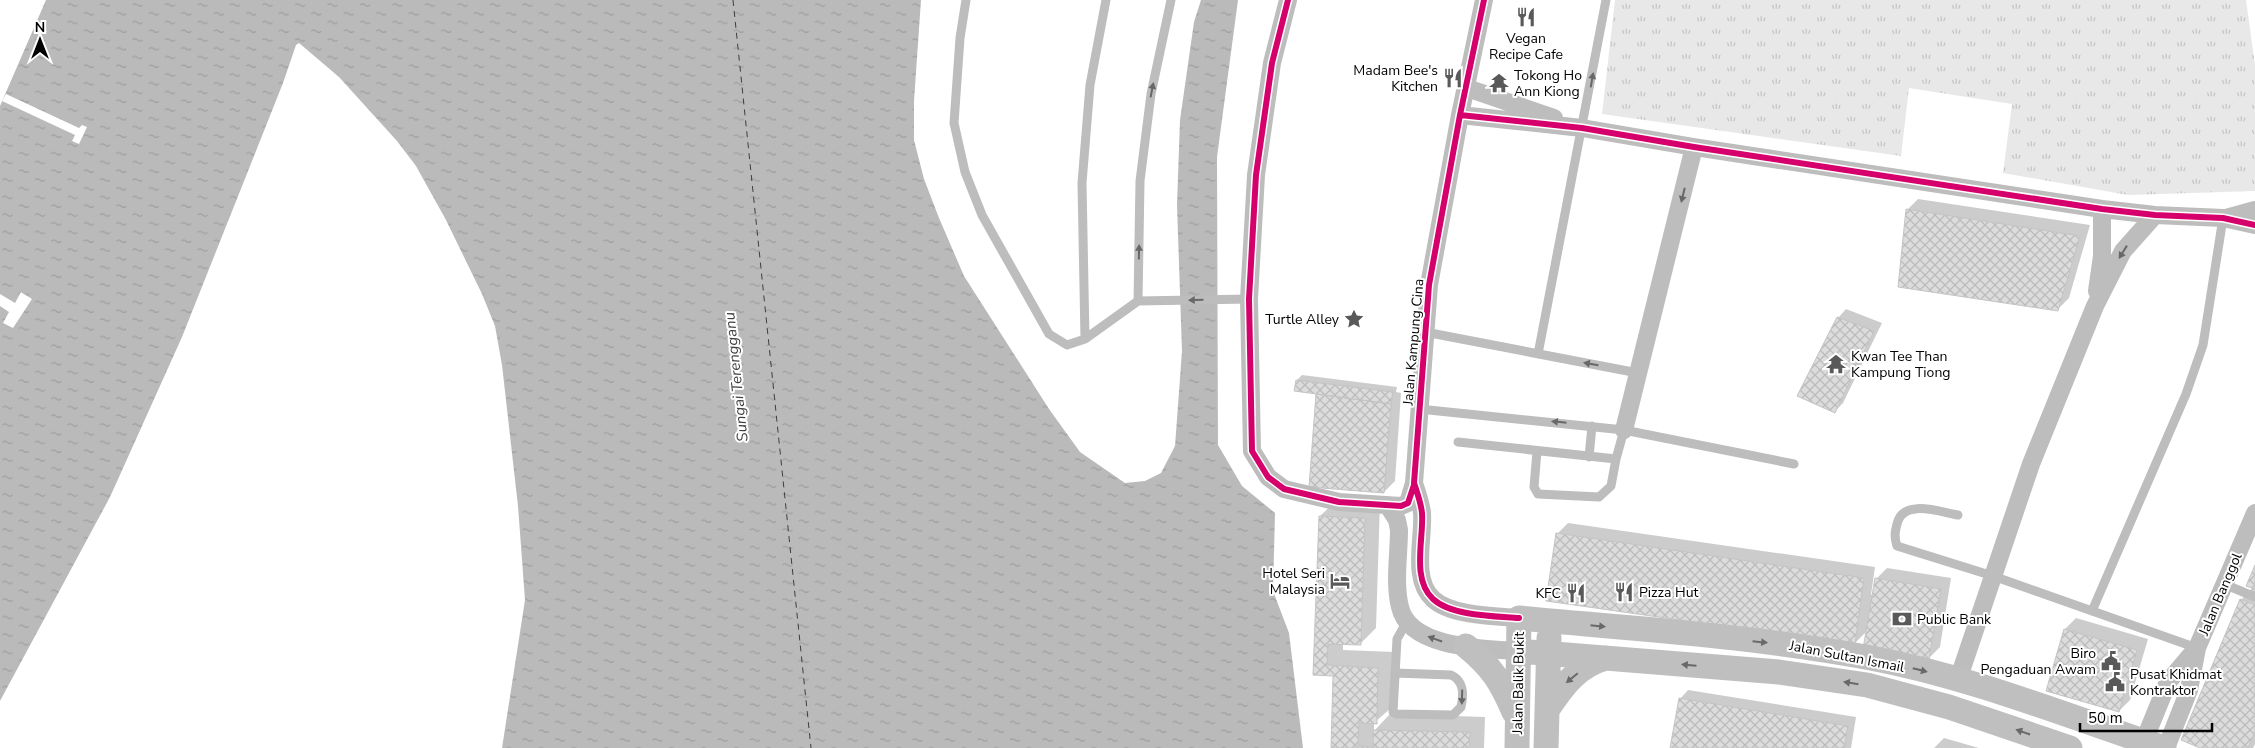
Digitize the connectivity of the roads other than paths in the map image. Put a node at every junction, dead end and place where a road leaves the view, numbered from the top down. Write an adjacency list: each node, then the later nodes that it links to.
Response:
1 (966, 0): 20 (lane)
2 (1106, 0): 20 (lane)
3 (1171, 0): 17 (lane, one-way to 3)
4 (1288, 0): 16 (street)
5 (1484, 0): 7 (street, Jalan Kampung Cina)
6 (1606, 0): 9 (lane, one-way to 6)
7 (1467, 88): 8 (street, Jalan Kampung Cina); 9 (street)
8 (1460, 115): 9 (street); 19 (street, Jalan Kampung Cina)
9 (1582, 128): 10 (street); 21 (lane)
10 (1694, 147): 11 (street); 22 (street, one-way to 22)
11 (2102, 209): 13 (street); 18 (street)
12 (2255, 210): 14 (street)
13 (2155, 216): 14 (street); 18 (street, one-way to 18)
14 (2223, 218): 15 (street); 38 (lane)
15 (2255, 226)
16 (1249, 299): 17 (lane, one-way to 17); 32 (street)
17 (1138, 301): 20 (lane)
18 (2096, 306): 35 (street)
19 (1425, 332): 21 (lane); 23 (street, Jalan Kampung Cina)
20 (1085, 340)
21 (1538, 354): 22 (lane, one-way to 21)
22 (1638, 372): 25 (street)
23 (1419, 408): 24 (lane, one-way to 23); 31 (street, Jalan Kampung Cina)
24 (1592, 426): 25 (lane); 28 (lane)
25 (1624, 430): 29 (lane); 30 (lane)
26 (1458, 442): 27 (lane)
27 (1537, 451): 28 (lane); 29 (lane)
28 (1590, 457): 29 (lane)
29 (1616, 459)
30 (1794, 464)
31 (1414, 483): 32 (street); 39 (street, Jalan Kampung Cina)
32 (1388, 506): 41 (street)
33 (2255, 513): 36 (street, Jalan Banggol)
34 (1958, 515): 35 (lane)
35 (1993, 576): 38 (lane); 48 (street)
36 (2224, 584): 37 (lane); 43 (street, Jalan Banggol)
37 (2255, 597)
38 (2092, 611): 43 (lane)
39 (1518, 618): 40 (main road, Jalan Sultan Ismail); 44 (main road, Jalan Balik Bukit)
40 (1550, 621): 45 (main road); 48 (main road, Jalan Sultan Ismail, one-way to 48)
41 (1406, 623): 42 (street, one-way to 41); 47 (lane)
42 (1466, 646): 44 (street); 50 (main road)
43 (2197, 648): 51 (street, Jalan Banggol)
44 (1518, 651): 45 (main road, Jalan Sultan Ismail); 50 (main road, Jalan Balik Bukit)
45 (1548, 653): 46 (main road, Jalan Sultan Ismail); 49 (main road)
46 (1606, 658): 49 (main road, one-way to 49); 54 (main road, Jalan Sultan Ismail, one-way to 46)
47 (1394, 673): 47 (lane, one-way to 47)
48 (1958, 680): 51 (main road, Jalan Sultan Ismail)
49 (1547, 710): 53 (main road)
50 (1517, 719): 52 (main road, Jalan Balik Bukit)
51 (2158, 746)
52 (1517, 748)
53 (1546, 748)
54 (2070, 748)

